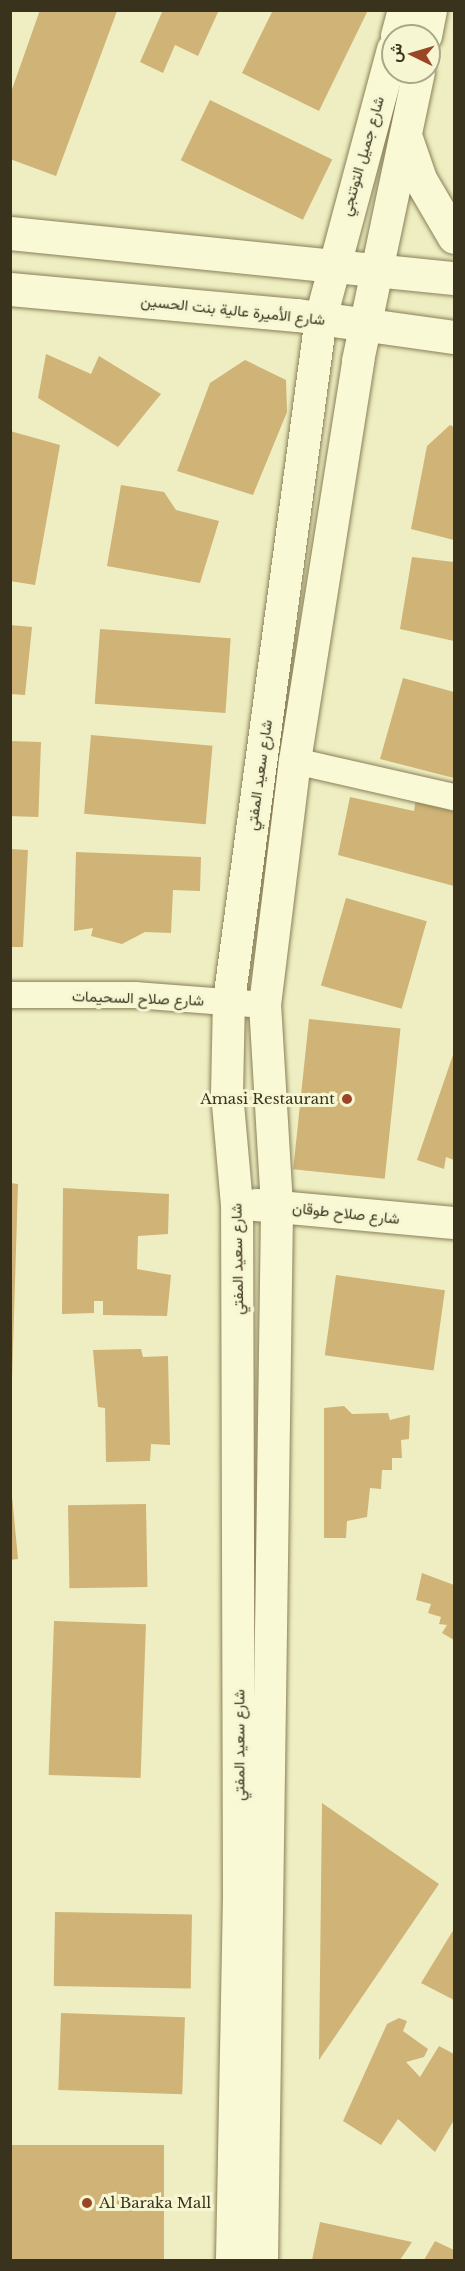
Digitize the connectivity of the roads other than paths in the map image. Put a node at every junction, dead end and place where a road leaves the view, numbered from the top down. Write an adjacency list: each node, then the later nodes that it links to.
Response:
1 (383, 84): 6 (street, شارع جميل التوتنجي)
2 (417, 84): 3 (street)
3 (406, 138): 5 (main road); 7 (street)
4 (10, 233): 6 (main road)
5 (454, 237)
6 (332, 264): 7 (main road); 10 (street, شارع سعيد المفتي)
7 (374, 269): 8 (main road); 11 (street)
8 (454, 278)
9 (10, 289): 10 (main road, شارع الأميرة عالية بنت الحسين)
10 (321, 318): 11 (main road, شارع الأميرة عالية بنت الحسين); 16 (street, شارع سعيد المفتي)
11 (365, 323): 12 (main road, شارع الأميرة عالية بنت الحسين); 13 (street)
12 (454, 337)
13 (296, 761): 14 (street); 17 (street)
14 (454, 797)
15 (10, 996): 16 (street, شارع صلاح السحيمات)
16 (229, 1001): 17 (street, شارع صلاح السحيمات); 18 (street, شارع سعيد المفتي)
17 (265, 1005): 19 (street)
18 (237, 1205): 19 (street, شارع صلاح طوقان); 21 (street, شارع سعيد المفتي)
19 (277, 1206): 20 (street, شارع صلاح طوقان); 22 (street)
20 (454, 1223)
21 (232, 2260)
22 (262, 2260)

